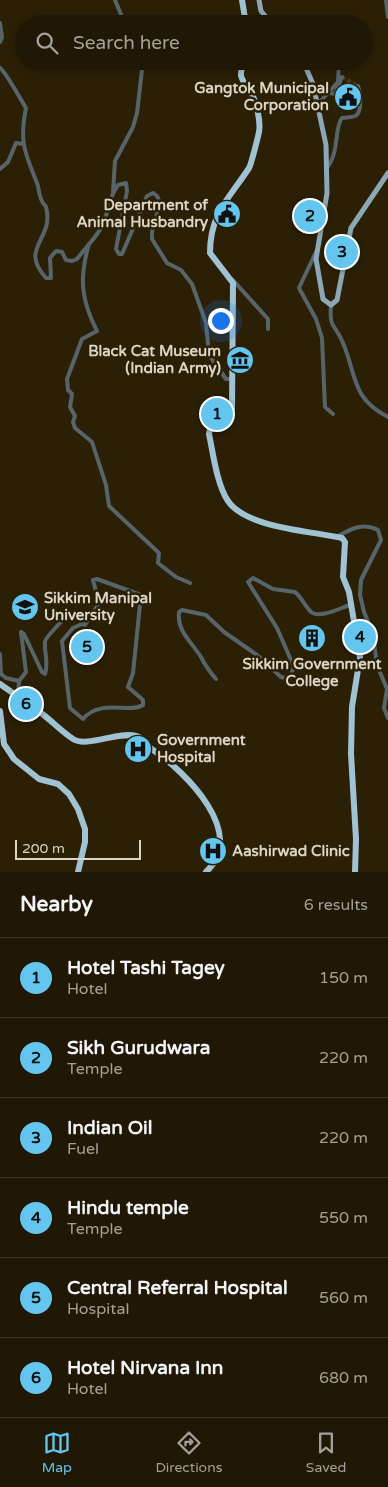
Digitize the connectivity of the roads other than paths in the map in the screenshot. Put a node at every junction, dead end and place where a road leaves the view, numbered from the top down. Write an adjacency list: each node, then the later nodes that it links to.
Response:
1 (115, 0): 5 (street)
2 (242, 0): 6 (highway)
3 (259, 0): 7 (main road)
4 (386, 0): 8 (street)
5 (121, 15)
6 (244, 15)
7 (265, 15)
8 (388, 17)
9 (0, 23): 10 (street)
10 (0, 42)
11 (0, 68): 20 (street)
12 (141, 70): 24 (street)
13 (240, 70): 27 (highway)
14 (307, 70): 19 (main road)
15 (339, 70): 18 (street)
16 (342, 77): 18 (street)
17 (358, 86): 22 (street)
18 (330, 93): 19 (street)
19 (318, 104): 22 (main road)
20 (23, 144): 21 (street); 25 (street)
21 (0, 168)
22 (326, 169): 26 (main road)
23 (388, 173): 28 (main road)
24 (113, 192): 25 (street); 30 (street)
25 (90, 242): 34 (street)
26 (319, 246): 28 (main road); 31 (street)
27 (228, 276): 29 (street); 30 (highway)
28 (331, 304): 32 (street)
29 (268, 329)
30 (231, 378): 33 (highway)
31 (333, 414)
32 (388, 417)
33 (337, 537): 35 (highway); 43 (street)
34 (190, 583)
35 (350, 605): 38 (street); 46 (highway)
36 (82, 624): 36 (street); 39 (street)
37 (0, 654): 39 (street)
38 (216, 679)
39 (19, 681): 41 (street)
40 (0, 684): 41 (highway)
41 (18, 697): 45 (highway)
42 (0, 711): 44 (highway)
43 (388, 718)
44 (78, 872)
45 (206, 872)
46 (355, 872)

